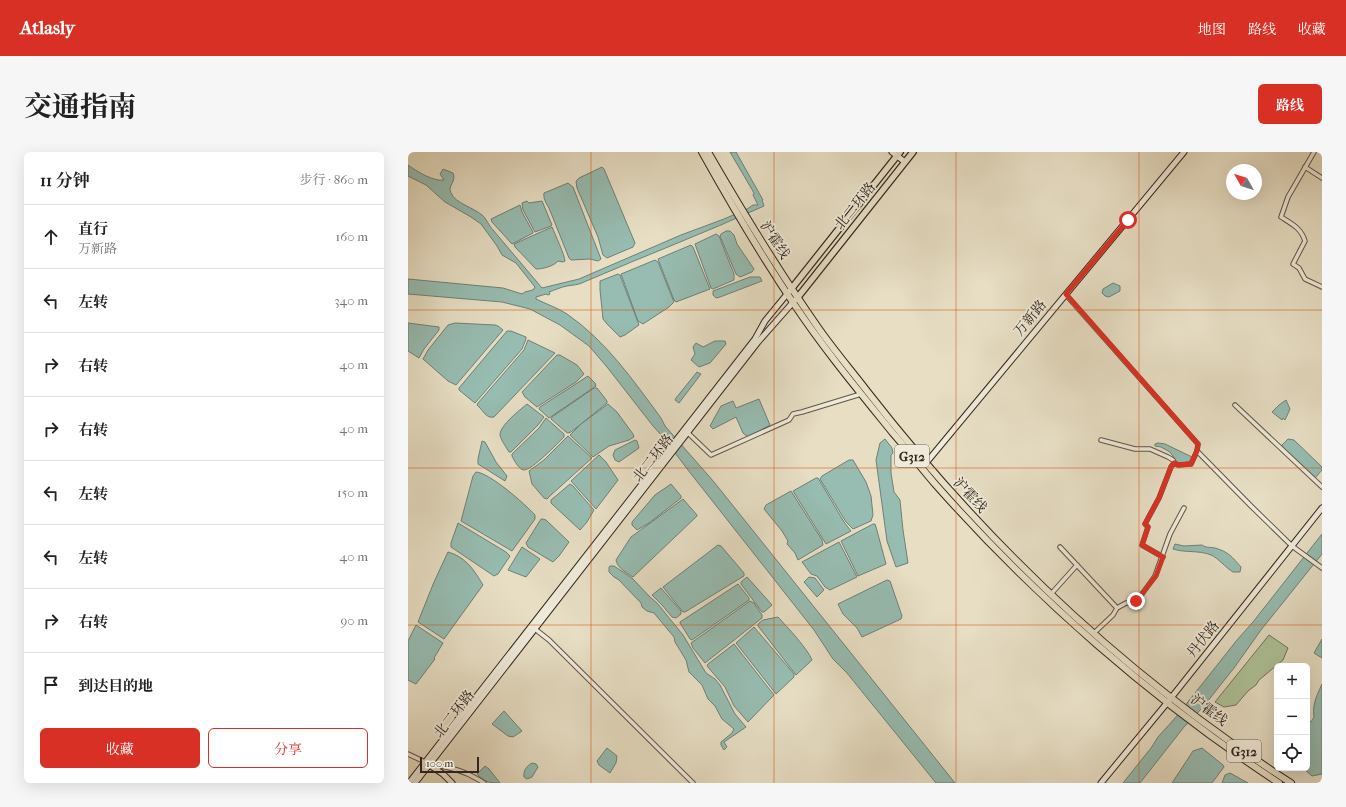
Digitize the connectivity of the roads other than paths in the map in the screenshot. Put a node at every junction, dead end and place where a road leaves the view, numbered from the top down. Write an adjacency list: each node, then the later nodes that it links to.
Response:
1 (702, 152): 13 (highway, 沪霍线 / G312)
2 (708, 152): 12 (highway, 沪霍线 / G312)
3 (892, 152): 7 (main road)
4 (913, 152): 8 (main road, 北二环路)
5 (1184, 152): 14 (main road, 万新路)
6 (1314, 152): 9 (street)
7 (899, 154): 8 (main road); 12 (main road, 北二环路)
8 (905, 162): 15 (main road, 北二环路)
9 (1305, 167): 10 (street); 11 (street)
10 (1322, 178)
11 (1322, 287)
12 (792, 288): 13 (main road, 北二环路); 15 (highway, 沪霍线 / G312)
13 (788, 294): 16 (highway, 沪霍线 / G312); 19 (main road, 北二环路)
14 (1066, 294): 21 (street); 23 (main road, 万新路)
15 (798, 297): 16 (main road, 北二环路); 23 (highway, 沪霍线 / G312)
16 (793, 302): 17 (highway, 沪霍线 / G312); 19 (main road, 北二环路)
17 (861, 394): 19 (street); 36 (highway, 沪霍线 / G312)
18 (1235, 405): 25 (street)
19 (685, 433): 22 (main road, 北二环路)
20 (1101, 440): 24 (street)
21 (1197, 451): 24 (street); 29 (street)
22 (667, 455): 35 (main road, 北二环路); 40 (main road, 北二环路)
23 (926, 463): 33 (highway, 沪霍线 / G312)
24 (1174, 463): 30 (street)
25 (1322, 487)
26 (1184, 508): 30 (street)
27 (1322, 508): 29 (main road, 丹伏路)
28 (1060, 547): 31 (street)
29 (1294, 547): 32 (street); 37 (main road, 丹伏路)
30 (1163, 557): 34 (street)
31 (1077, 565): 33 (street); 34 (street)
32 (1322, 568)
33 (1051, 594): 36 (highway, 沪霍线 / G312)
34 (1117, 608): 36 (street)
35 (535, 629): 40 (main road, 北二环路); 45 (street)
36 (1092, 635): 37 (highway, 沪霍线 / G312)
37 (1170, 700): 38 (highway, 沪霍线 / G312); 46 (main road, 丹伏路)
38 (1196, 720): 47 (highway, 沪霍线 / G312); 48 (highway, 沪霍线 / G312)
39 (408, 754): 40 (street)
40 (427, 764): 41 (main road, 北二环路); 42 (main road, 北二环路); 43 (main road); 44 (street)
41 (409, 783)
42 (415, 783)
43 (452, 783)
44 (484, 783)
45 (693, 783)
46 (1101, 783)
47 (1279, 783)
48 (1291, 783)

